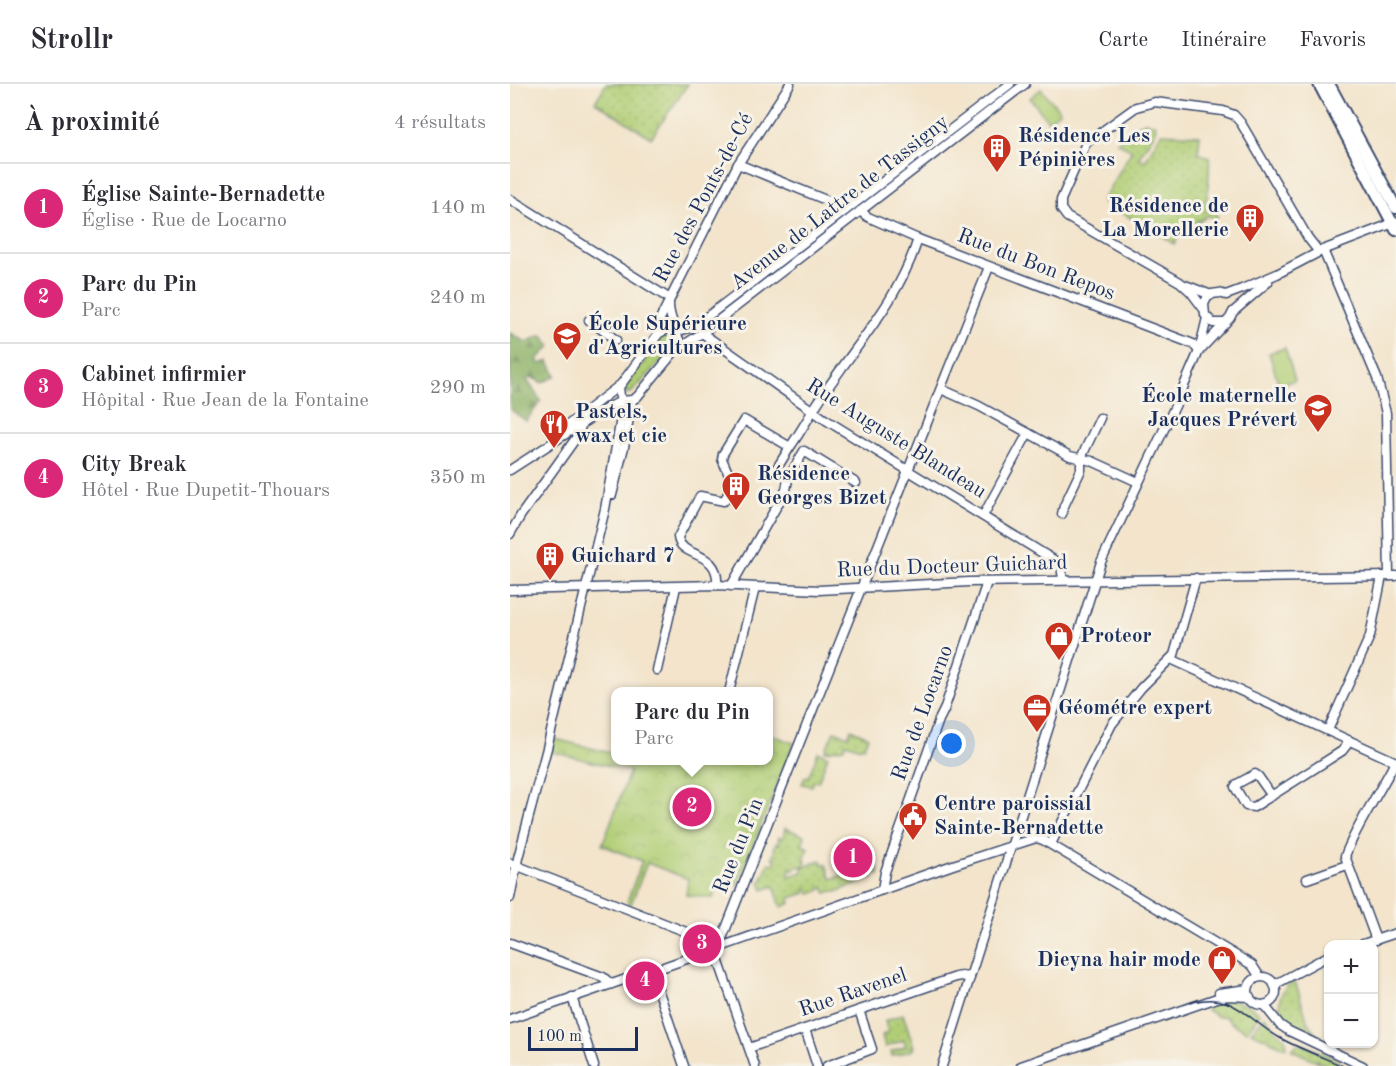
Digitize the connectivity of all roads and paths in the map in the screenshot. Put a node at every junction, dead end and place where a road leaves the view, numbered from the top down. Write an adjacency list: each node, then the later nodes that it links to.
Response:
1 (790, 84): 6 (street, Rue des Ponts-de-Cé)
2 (1010, 84): 9 (street, Avenue de Lattre de Tassigny)
3 (1025, 84): 10 (street, Avenue de Lattre de Tassigny)
4 (1319, 84): 11 (main road)
5 (1329, 84): 8 (main road)
6 (738, 164): 9 (street); 21 (street, Rue des Ponts-de-Cé)
7 (510, 199): 21 (street)
8 (1396, 207)
9 (846, 210): 27 (street, Avenue de Lattre de Tassigny)
10 (860, 211): 13 (street, Rue du Bon Repos); 28 (street, Avenue de Lattre de Tassigny)
11 (1395, 225): 14 (street)
12 (1308, 238): 14 (street); 15 (street); 18 (street)
13 (918, 239): 16 (street, Rue du Bon Repos); 38 (street)
14 (1321, 251): 15 (street); 56 (street)
15 (1305, 259): 17 (street)
16 (989, 267): 32 (street, Rue du Bon Repos); 34 (street, Rue du Pin)
17 (1276, 274): 20 (street); 23 (street)
18 (1180, 282): 19 (street); 22 (street)
19 (1211, 295): 20 (street); 22 (street)
20 (1226, 295): 23 (street)
21 (670, 299): 27 (street, Rue des Ponts-de-Cé); 29 (street, Rue des Ponts-de-Cé)
22 (1203, 308): 24 (street)
23 (1233, 312): 26 (street)
24 (1207, 318): 26 (street); 32 (street)
25 (589, 320): 30 (street)
26 (1224, 322): 32 (street)
27 (675, 332): 29 (street, Avenue de Lattre de Tassigny); 31 (street, Rue des Ponts-de-Cé)
28 (702, 333): 31 (street, Avenue de Lattre de Tassigny); 38 (street, Rue Auguste Blandeau)
29 (658, 334): 33 (street, Rue des Ponts-de-Cé)
30 (616, 340)
31 (676, 350): 35 (street, Avenue de Lattre de Tassigny)
32 (1199, 351): 50 (street)
33 (620, 385): 36 (street); 37 (street, Rue des Ponts-de-Cé)
34 (941, 390): 41 (street); 48 (street, Rue du Pin)
35 (632, 400): 36 (street); 52 (street)
36 (621, 401): 40 (street); 52 (street)
37 (592, 407): 40 (street); 45 (street, Rue des Ponts-de-Cé)
38 (814, 410): 44 (street); 48 (street, Rue Auguste Blandeau)
39 (1100, 418): 46 (street)
40 (581, 424): 42 (street); 43 (street)
41 (1028, 433): 46 (street); 54 (street)
42 (564, 435): 43 (street); 45 (street)
43 (572, 444): 55 (street)
44 (790, 447): 49 (street); 61 (street)
45 (536, 453): 47 (street)
46 (1081, 458): 50 (street); 53 (street)
47 (510, 470)
48 (909, 470): 54 (street, Rue Auguste Blandeau); 66 (street, Rue du Pin)
49 (774, 473)
50 (1138, 482): 59 (street)
51 (856, 483): 62 (street)
52 (605, 509): 65 (street)
53 (1062, 514)
54 (983, 516): 58 (street, Rue Auguste Blandeau)
55 (510, 534)
56 (1389, 576): 57 (street, Rue du Docteur Guichard); 71 (street)
57 (1196, 578): 59 (street, Rue du Docteur Guichard); 68 (street)
58 (1063, 579): 59 (street, Rue du Docteur Guichard); 60 (street, Rue du Docteur Guichard)
59 (1096, 579): 76 (street)
60 (987, 582): 66 (street, Rue du Docteur Guichard); 80 (street, Rue de Locarno)
61 (717, 585): 62 (street, Rue du Docteur Guichard); 63 (street, Rue du Docteur Guichard)
62 (731, 586): 64 (street, Rue du Docteur Guichard)
63 (676, 587): 65 (street, Rue du Docteur Guichard); 69 (street)
64 (755, 588): 66 (street, Rue du Docteur Guichard); 70 (street)
65 (586, 589): 67 (street, Rue du Docteur Guichard); 77 (street)
66 (861, 589): 85 (street, Rue du Pin)
67 (510, 591)
68 (1171, 658): 71 (street); 75 (street)
69 (657, 670)
70 (730, 687)
71 (1328, 730): 72 (street)
72 (1350, 741): 73 (street); 74 (street)
73 (1396, 762): 78 (street)
74 (1272, 796): 74 (street)
75 (1050, 844): 76 (street); 88 (street)
76 (1012, 846): 80 (street); 89 (street)
77 (513, 865): 81 (street); 85 (street)
78 (1347, 865): 79 (street); 83 (street)
79 (1307, 879)
80 (882, 890): 85 (street)
81 (510, 898)
82 (1396, 933): 83 (street)
83 (1376, 940)
84 (510, 943): 90 (street)
85 (715, 949): 87 (street); 100 (street)
86 (1324, 959): 91 (street)
87 (653, 974): 90 (street); 102 (street)
88 (1260, 977): 91 (street); 92 (street)
89 (970, 978): 96 (street, Rue Ravenel); 106 (street)
90 (611, 984): 93 (street)
91 (1274, 985): 94 (street)
92 (1249, 993): 95 (street); 107 (street)
93 (572, 998): 97 (street); 101 (street)
94 (1273, 999): 95 (street); 98 (street)
95 (1264, 1005): 98 (street)
96 (859, 1010): 99 (street, Rue Ravenel); 105 (street)
97 (510, 1019)
98 (1280, 1025): 108 (street)
99 (805, 1029): 100 (street, Rue Ravenel); 104 (street)
100 (749, 1048): 103 (street)
101 (594, 1066)
102 (684, 1066)
103 (755, 1066)
104 (817, 1066)
105 (827, 1066)
106 (942, 1066)
107 (1021, 1066)
108 (1363, 1066)

